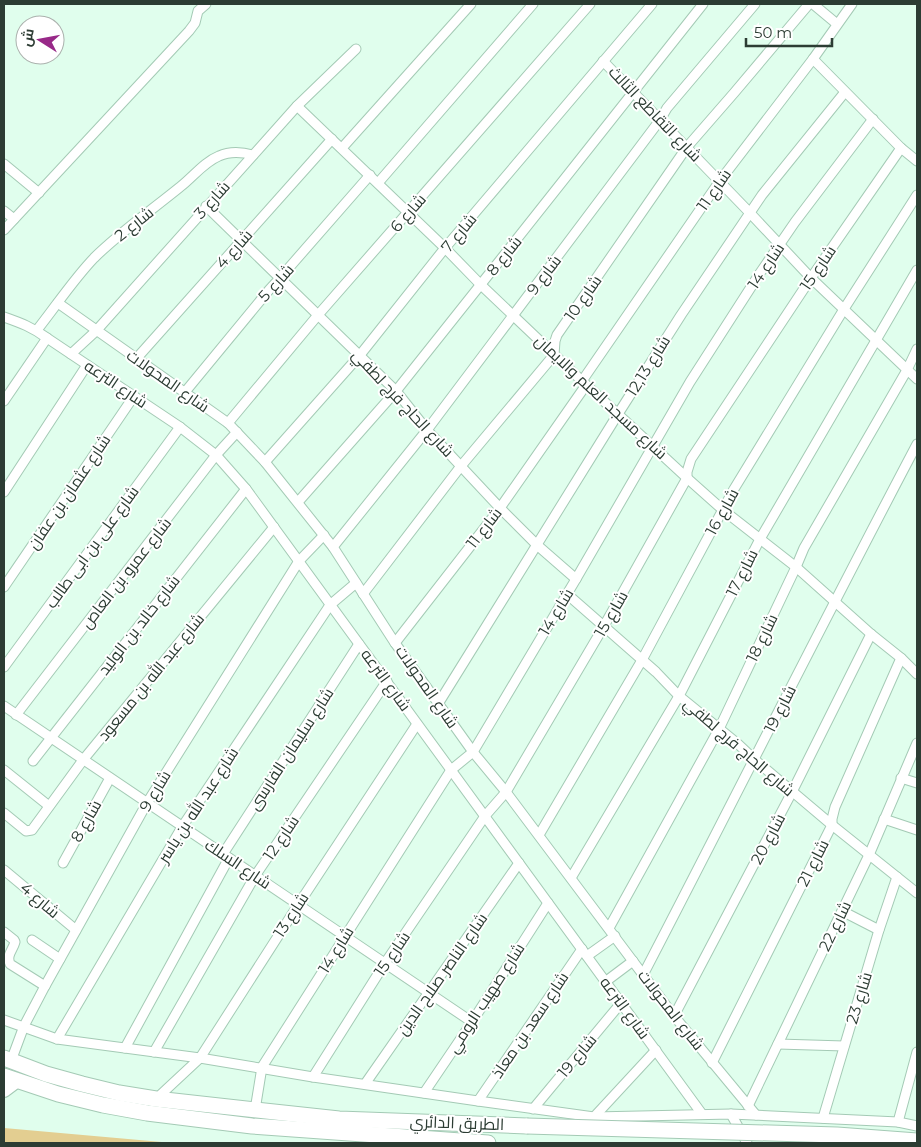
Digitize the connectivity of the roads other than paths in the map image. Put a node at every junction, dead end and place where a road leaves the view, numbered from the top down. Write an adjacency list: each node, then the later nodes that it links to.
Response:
1 (206, 4): 29 (street)
2 (471, 4): 21 (street)
3 (533, 4): 28 (street)
4 (590, 4): 33 (street, شارع 6)
5 (652, 4): 13 (street, شارع 7)
6 (703, 4): 14 (street, شارع 8)
7 (755, 4): 18 (street, شارع 9)
8 (811, 4): 10 (street); 20 (street, شارع 10)
9 (852, 4): 10 (street, شارع 11)
10 (837, 24): 12 (street, شارع 11)
11 (356, 50): 16 (street, شارع 3)
12 (813, 59): 15 (street); 27 (street, شارع 11)
13 (604, 61): 14 (street, شارع التقاطع الثالث); 39 (street, شارع 7)
14 (633, 92): 18 (street, شارع التقاطع الثالث); 43 (street, شارع 8)
15 (845, 92): 17 (street); 34 (street, شارع 12,13)
16 (297, 106): 19 (street, شارع مسجد العلم والايمان); 23 (street, شارع 3)
17 (873, 119): 22 (street); 38 (street, شارع 14)
18 (660, 120): 20 (street, شارع التقاطع الثالث); 47 (street, شارع 9)
19 (332, 139): 21 (street, شارع مسجد العلم والايمان); 37 (street, شارع 4)
20 (687, 147): 27 (street, شارع التقاطع الثالث); 56 (street, شارع 10)
21 (342, 148): 26 (street, شارع مسجد العلم والايمان)
22 (901, 148): 24 (street); 42 (street, شارع 15)
23 (253, 155): 31 (street, شارع 3); 44 (street, شارع 2)
24 (917, 161)
25 (4, 164): 29 (street)
26 (370, 176): 28 (street, شارع مسجد العلم والايمان); 41 (street, شارع 5)
27 (719, 182): 34 (street, شارع التقاطع الثالث); 61 (street, شارع 11)
28 (378, 183): 33 (street, شارع مسجد العلم والايمان)
29 (38, 193): 35 (street)
30 (917, 195): 45 (street, شارع 16)
31 (206, 206): 37 (street, شارع الحاج فرج لطفي); 50 (street, شارع 3)
32 (4, 211): 35 (street)
33 (408, 212): 39 (street, شارع مسجد العلم والايمان); 46 (street, شارع 6)
34 (750, 213): 38 (street, شارع التقاطع الثالث); 66 (street, شارع 12,13)
35 (14, 219): 36 (street)
36 (4, 230)
37 (241, 240): 41 (street, شارع الحاج فرج لطفي); 57 (street, شارع 4)
38 (780, 245): 42 (street, شارع التقاطع الثالث); 72 (street, شارع 14)
39 (445, 248): 43 (street, شارع مسجد العلم والايمان); 55 (street, شارع 7)
40 (917, 270): 52 (street, شارع 17)
41 (280, 278): 46 (street, شارع الحاج فرج لطفي); 63 (street, شارع 5)
42 (811, 278): 45 (street, شارع التقاطع الثالث); 76 (street, شارع 15)
43 (480, 284): 47 (street, شارع مسجد العلم والايمان); 62 (street, شارع 8)
44 (58, 303): 49 (street, شارع 2); 50 (street, شارع المحولات)
45 (844, 309): 52 (street, شارع التقاطع الثالث); 81 (street, شارع 16)
46 (318, 315): 55 (street, شارع الحاج فرج لطفي); 67 (street, شارع 6)
47 (514, 315): 56 (street, شارع مسجد العلم والايمان); 69 (street, شارع 9)
48 (4, 317): 49 (street, شارع الترعه)
49 (37, 330): 51 (street, شارع الترعه)
50 (96, 330): 54 (street, شارع 3); 57 (street, شارع المحولات)
51 (47, 338): 54 (street, شارع الترعه); 65 (street)
52 (876, 340): 59 (street, شارع التقاطع الثالث); 84 (street, شارع 17)
53 (917, 349): 59 (street, شارع 18)
54 (71, 354): 58 (street, شارع الترعه)
55 (360, 355): 62 (street, شارع الحاج فرج لطفي); 74 (street, شارع 7)
56 (554, 355): 61 (street, شارع مسجد العلم والايمان); 75 (street, شارع 10)
57 (136, 359): 63 (street, شارع المحولات)
58 (87, 365): 64 (street, شارع الترعه); 78 (street)
59 (907, 370): 60 (street, شارع التقاطع الثالث); 88 (street, شارع 18)
60 (917, 379)
61 (584, 383): 66 (street, شارع مسجد العلم والايمان); 80 (street, شارع 11)
62 (396, 391): 69 (street, شارع الحاج فرج لطفي); 79 (street, شارع 8)
63 (184, 392): 67 (street, شارع المحولات)
64 (134, 396): 68 (street, شارع الترعه); 91 (street, شارع عثمان بن عفان)
65 (4, 401)
66 (618, 414): 72 (street, شارع مسجد العلم والايمان); 85 (street, شارع 12,13)
67 (228, 422): 70 (street, شارع المحولات)
68 (180, 427): 73 (street, شارع الترعه); 102 (street, شارع على بن ابى طالب)
69 (427, 430): 75 (street, شارع الحاج فرج لطفي); 86 (street, شارع 9)
70 (237, 432): 73 (street, شارع عمرو بن العاص); 74 (street, شارع المحولات)
71 (917, 444): 94 (street, شارع 19)
72 (653, 447): 76 (street, شارع مسجد العلم والايمان); 89 (street, شارع 14)
73 (216, 456): 77 (street, شارع الترعه); 108 (street, شارع عمرو بن العاص)
74 (265, 462): 79 (street, شارع المحولات)
75 (461, 466): 80 (street, شارع الحاج فرج لطفي); 92 (street, شارع 10)
76 (687, 478): 81 (street, شارع مسجد العلم والايمان); 96 (street, شارع 15)
77 (246, 489): 82 (street, شارع الترعه); 111 (street, شارع خالد بن الوليد)
78 (4, 492)
79 (298, 502): 83 (street, شارع المحولات)
80 (500, 508): 85 (street, شارع الحاج فرج لطفي); 98 (street, شارع 11)
81 (723, 510): 84 (street, شارع مسجد العلم والايمان); 101 (street, شارع 16)
82 (274, 527): 87 (street, شارع الترعه); 114 (street, شارع عبد الله بن مسعود)
83 (324, 535): 86 (street, شارع المحولات); 87 (street, شارع 9)
84 (760, 539): 88 (street, شارع مسجد العلم والايمان); 105 (street, شارع 17)
85 (538, 545): 89 (street, شارع الحاج فرج لطفي); 106 (street, شارع 12,13)
86 (333, 547): 90 (street, شارع المحولات)
87 (299, 561): 95 (street, شارع الترعه); 124 (street, شارع 9)
88 (796, 567): 94 (street, شارع مسجد العلم والايمان); 110 (street, شارع 18)
89 (576, 578): 93 (street, شارع 14)
90 (356, 583): 92 (street, شارع المحولات); 95 (street, شارع عبد الله بن ياسر)
91 (4, 587)
92 (363, 594): 98 (street, شارع المحولات)
93 (567, 594): 96 (street, شارع الحاج فرج لطفي); 113 (street, شارع 14)
94 (835, 600): 97 (street, شارع مسجد العلم والايمان); 115 (street, شارع 19)
95 (330, 605): 99 (street, شارع الترعه); 130 (street, شارع عبد الله بن ياسر)
96 (604, 626): 101 (street, شارع الحاج فرج لطفي); 122 (street, شارع 15)
97 (872, 634): 100 (street, شارع مسجد العلم والايمان); 123 (street, شارع 20)
98 (395, 643): 106 (street, شارع المحولات)
99 (359, 644): 104 (street, شارع الترعه); 134 (street, شارع سليمان الفارسى)
100 (901, 658): 103 (street, شارع مسجد العلم والايمان); 129 (street, شارع 21)
101 (642, 660): 105 (street, شارع الحاج فرج لطفي); 132 (street, شارع 16)
102 (4, 667)
103 (917, 674)
104 (386, 681): 109 (street, شارع الترعه); 138 (street, شارع 12)
105 (679, 696): 110 (street, شارع الحاج فرج لطفي); 140 (street, شارع 17)
106 (438, 704): 113 (street, شارع المحولات)
107 (4, 706): 108 (street, شارع السلك)
108 (16, 715): 111 (street, شارع السلك)
109 (417, 724): 118 (street, شارع الترعه); 143 (street, شارع 13)
110 (719, 728): 115 (street, شارع الحاج فرج لطفي); 145 (street, شارع 18)
111 (51, 738): 114 (street, شارع السلك); 116 (street, شارع خالد بن الوليد)
112 (917, 743): 120 (street, شارع 22)
113 (473, 752): 118 (street, شارع 14); 122 (street, شارع المحولات)
114 (83, 760): 119 (street, شارع السلك); 125 (street, شارع عبد الله بن مسعود)
115 (755, 760): 123 (street, شارع الحاج فرج لطفي); 156 (street, شارع 19)
116 (33, 761)
117 (4, 770): 125 (street)
118 (452, 770): 127 (street, شارع الترعه); 150 (street, شارع 14)
119 (110, 778): 124 (street, شارع السلك); 135 (street, شارع 8)
120 (901, 778): 121 (street); 128 (street, شارع 22)
121 (917, 783)
122 (506, 792): 127 (street, شارع 15); 132 (street, شارع المحولات)
123 (792, 792): 129 (street, شارع الحاج فرج لطفي); 161 (street, شارع 20)
124 (147, 803): 130 (street, شارع السلك); 146 (street, شارع 9)
125 (49, 806): 126 (street, شارع عبد الله بن مسعود)
126 (4, 813)
127 (484, 816): 136 (street, شارع الترعه); 155 (street, شارع 15)
128 (884, 819): 131 (street); 133 (street, شارع 22)
129 (832, 825): 133 (street, شارع الحاج فرج لطفي); 174 (street, شارع 21)
130 (182, 827): 134 (street, شارع السلك); 165 (street, شارع عبد الله بن ياسر)
131 (917, 830)
132 (538, 835): 140 (street, شارع المحولات)
133 (869, 855): 139 (street, شارع الحاج فرج لطفي); 144 (street, شارع 22)
134 (226, 856): 138 (street, شارع السلك); 168 (street, شارع سليمان الفارسى)
135 (63, 863)
136 (519, 863): 142 (street, شارع الترعه); 159 (street, شارع الناصر صلاح الدين)
137 (4, 870): 146 (street, شارع 4)
138 (255, 876): 143 (street, شارع السلك); 170 (street, شارع 12)
139 (896, 877): 141 (street, شارع الحاج فرج لطفي); 147 (street, شارع 23)
140 (571, 878): 145 (street, شارع المحولات)
141 (917, 893)
142 (548, 903): 152 (street, شارع الترعه); 163 (street, شارع صهيب الرومي)
143 (298, 905): 150 (street, شارع السلك); 172 (street, شارع 13)
144 (842, 912): 147 (street); 166 (street, شارع 22)
145 (609, 928): 149 (street, شارع المحولات)
146 (76, 930): 153 (street, شارع 9)
147 (879, 930): 167 (street, شارع 23)
148 (4, 932): 158 (street)
149 (615, 936): 152 (street); 154 (street, شارع المحولات)
150 (345, 937): 155 (street, شارع السلك); 175 (street, شارع 14)
151 (32, 940): 153 (street)
152 (584, 953): 157 (street, شارع الترعه); 181 (street, شارع سعد بن معاذ)
153 (60, 959): 158 (street, شارع 9)
154 (633, 961): 156 (street, شارع المحولات); 157 (street)
155 (385, 963): 159 (street, شارع السلك); 176 (street, شارع 15)
156 (643, 975): 161 (street, شارع المحولات)
157 (606, 982): 160 (street, شارع الترعه)
158 (44, 986): 164 (street, شارع 9)
159 (428, 993): 163 (street, شارع السلك); 178 (street, شارع الناصر صلاح الدين)
160 (621, 1003): 169 (street, شارع الترعه); 184 (street, شارع 19)
161 (674, 1016): 174 (street, شارع المحولات)
162 (4, 1020): 164 (street)
163 (472, 1022): 179 (street, شارع صهيب الرومي)
164 (24, 1026): 165 (street); 173 (street, شارع 9)
165 (57, 1039): 168 (street)
166 (778, 1044): 167 (street); 182 (street, شارع 22)
167 (844, 1046): 189 (street, شارع 23)
168 (125, 1048): 170 (street)
169 (656, 1050): 185 (street, شارع الترعه); 188 (street)
170 (154, 1052): 172 (street)
171 (917, 1052): 190 (street)
172 (200, 1058): 175 (street); 180 (street, شارع 13)
173 (7, 1059): 180 (main road, الطريق الدائري)
174 (712, 1063): 182 (street, شارع المحولات)
175 (262, 1068): 176 (street); 183 (street, شارع 14)
176 (313, 1077): 178 (street)
177 (8, 1082): 192 (main road, الطريق الدائري)
178 (365, 1084): 179 (street)
179 (424, 1093): 181 (street)
180 (156, 1099): 183 (main road, الطريق الدائري)
181 (478, 1102): 184 (street)
182 (748, 1106): 187 (street, شارع المحولات)
183 (255, 1110): 193 (main road, الطريق الدائري, bridge)
184 (533, 1110): 188 (street)
185 (702, 1114): 186 (street); 188 (street)
186 (731, 1114): 187 (street); 196 (street)
187 (756, 1115): 189 (street)
188 (594, 1117)
189 (823, 1118): 190 (street)
190 (898, 1122): 191 (street)
191 (917, 1126)
192 (316, 1130): 194 (main road); 195 (main road, الطريق الدائري)
193 (917, 1141)
194 (347, 1143)
195 (488, 1143)
196 (748, 1143)

